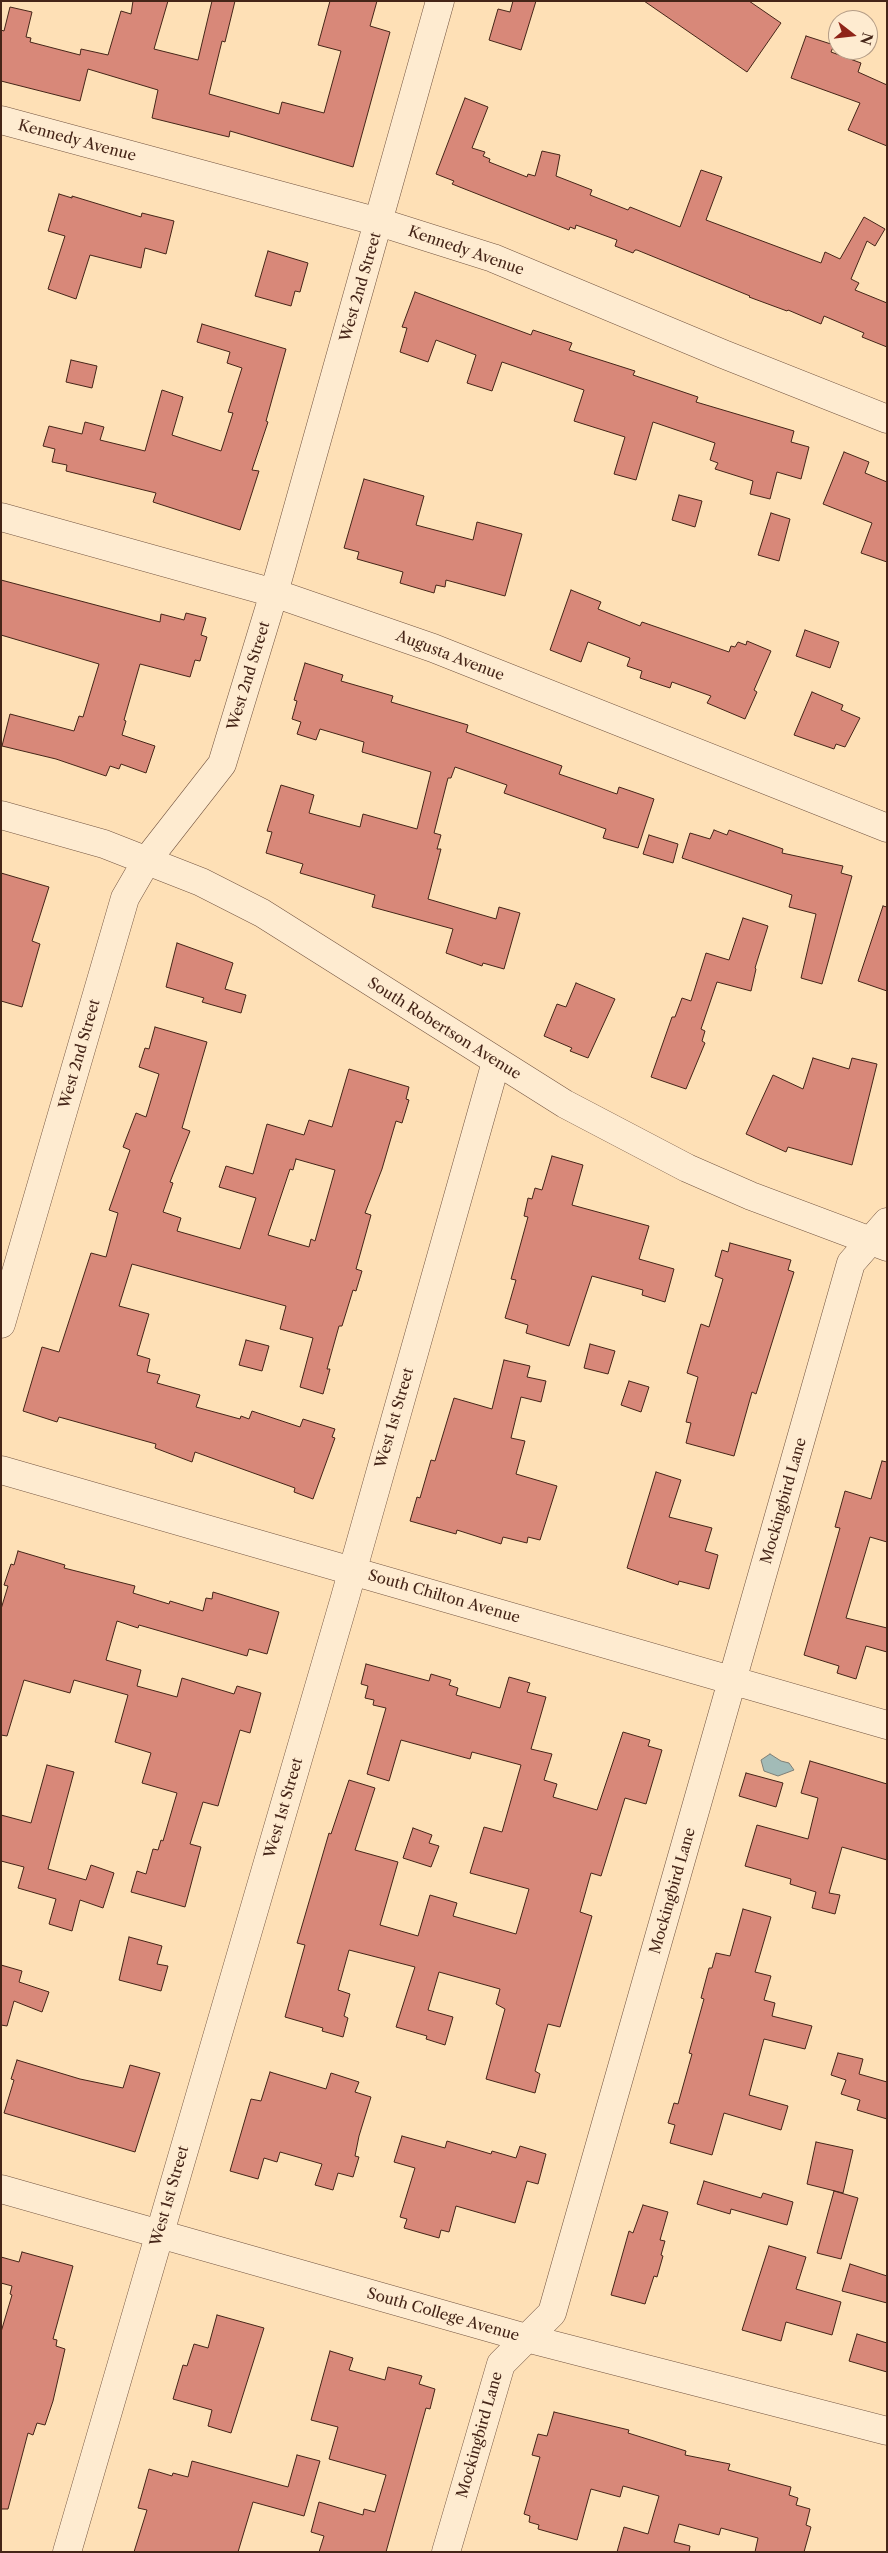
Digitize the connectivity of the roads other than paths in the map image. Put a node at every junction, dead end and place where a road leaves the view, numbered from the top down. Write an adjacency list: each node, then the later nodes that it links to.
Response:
1 (440, 1): 3 (street, West 2nd Street)
2 (1, 120): 3 (street, Kennedy Avenue)
3 (379, 222): 4 (street, Kennedy Avenue); 6 (street, West 2nd Street)
4 (887, 418)
5 (1, 517): 6 (street, Augusta Avenue)
6 (274, 594): 8 (street, Augusta Avenue); 9 (street, West 2nd Street)
7 (1, 815): 9 (street, South Robertson Avenue)
8 (887, 828)
9 (148, 860): 10 (street, South Robertson Avenue); 12 (street, West 2nd Street)
10 (496, 1062): 11 (street, South Robertson Avenue); 14 (street, West 1st Street)
11 (882, 1237): 15 (street, Mockingbird Lane)
12 (1, 1324)
13 (1, 1470): 14 (street, South Chilton Avenue)
14 (353, 1571): 15 (street, South Chilton Avenue); 18 (street, West 1st Street)
15 (733, 1680): 16 (street, South Chilton Avenue); 19 (street, Mockingbird Lane)
16 (887, 1725)
17 (1, 2190): 18 (street, South College Avenue)
18 (159, 2234): 19 (street, South College Avenue); 21 (street, West 1st Street)
19 (526, 2338): 20 (street, South College Avenue); 22 (street, Mockingbird Lane)
20 (887, 2431)
21 (67, 2552)
22 (446, 2552)

